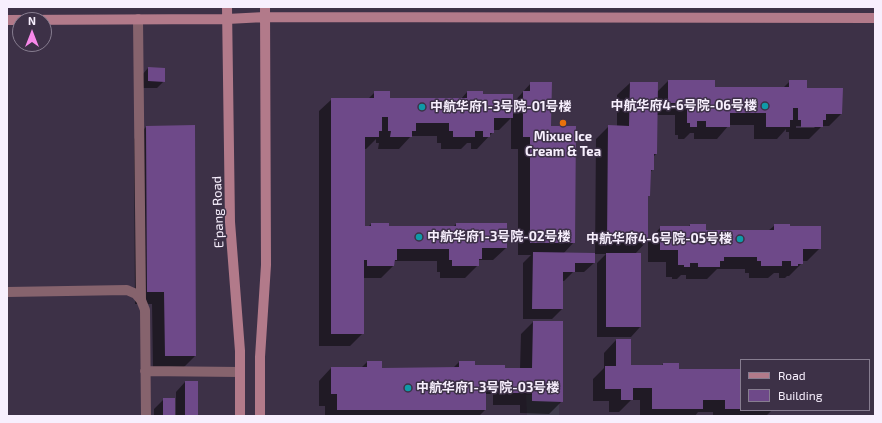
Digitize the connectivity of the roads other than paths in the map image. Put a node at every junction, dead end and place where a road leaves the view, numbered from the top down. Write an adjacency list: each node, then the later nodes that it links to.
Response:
1 (227, 7): 5 (main road, E'pang Road)
2 (265, 12): 3 (main road); 5 (main road); 13 (main road)
3 (875, 18)
4 (138, 19): 5 (main road); 6 (main road); 8 (street)
5 (227, 19): 10 (main road, E'pang Road)
6 (7, 20)
7 (7, 292): 8 (street)
8 (141, 300): 9 (street)
9 (145, 371): 10 (street); 11 (street)
10 (240, 372): 12 (main road, E'pang Road)
11 (146, 416)
12 (240, 416)
13 (260, 416)

